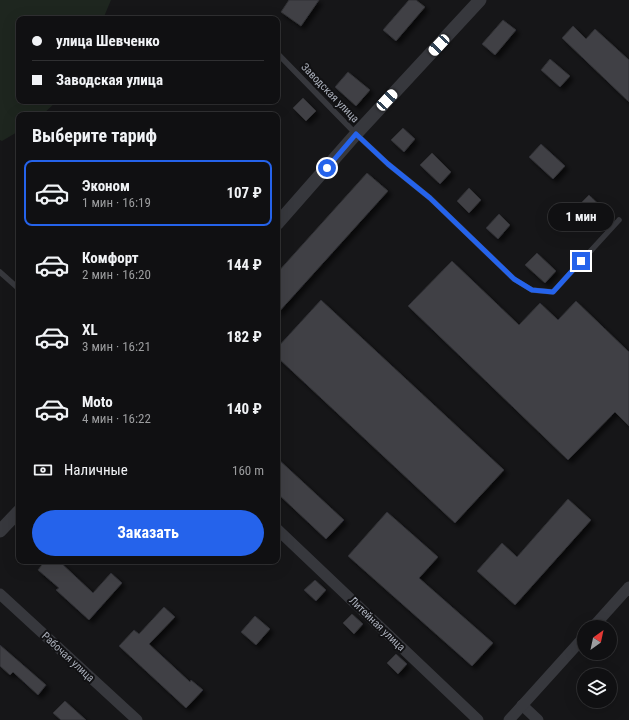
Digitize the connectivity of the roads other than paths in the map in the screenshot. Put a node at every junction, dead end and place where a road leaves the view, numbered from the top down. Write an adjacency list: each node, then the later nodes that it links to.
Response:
1 (480, 0): 3 (street)
2 (280, 56): 3 (lane, Заводская улица)
3 (356, 134): 4 (lane, Заводская улица); 5 (street)
4 (619, 220)
5 (280, 221)
6 (0, 272): 7 (lane)
7 (16, 286)
8 (16, 513): 9 (street)
9 (0, 531)
10 (280, 532): 17 (street, Литейная улица)
11 (629, 587): 13 (street)
12 (0, 594): 16 (street, Рабочая улица)
13 (599, 620)
14 (577, 645): 15 (street)
15 (522, 705): 18 (street); 19 (street)
16 (137, 720)
17 (478, 720)
18 (509, 720)
19 (538, 720)

